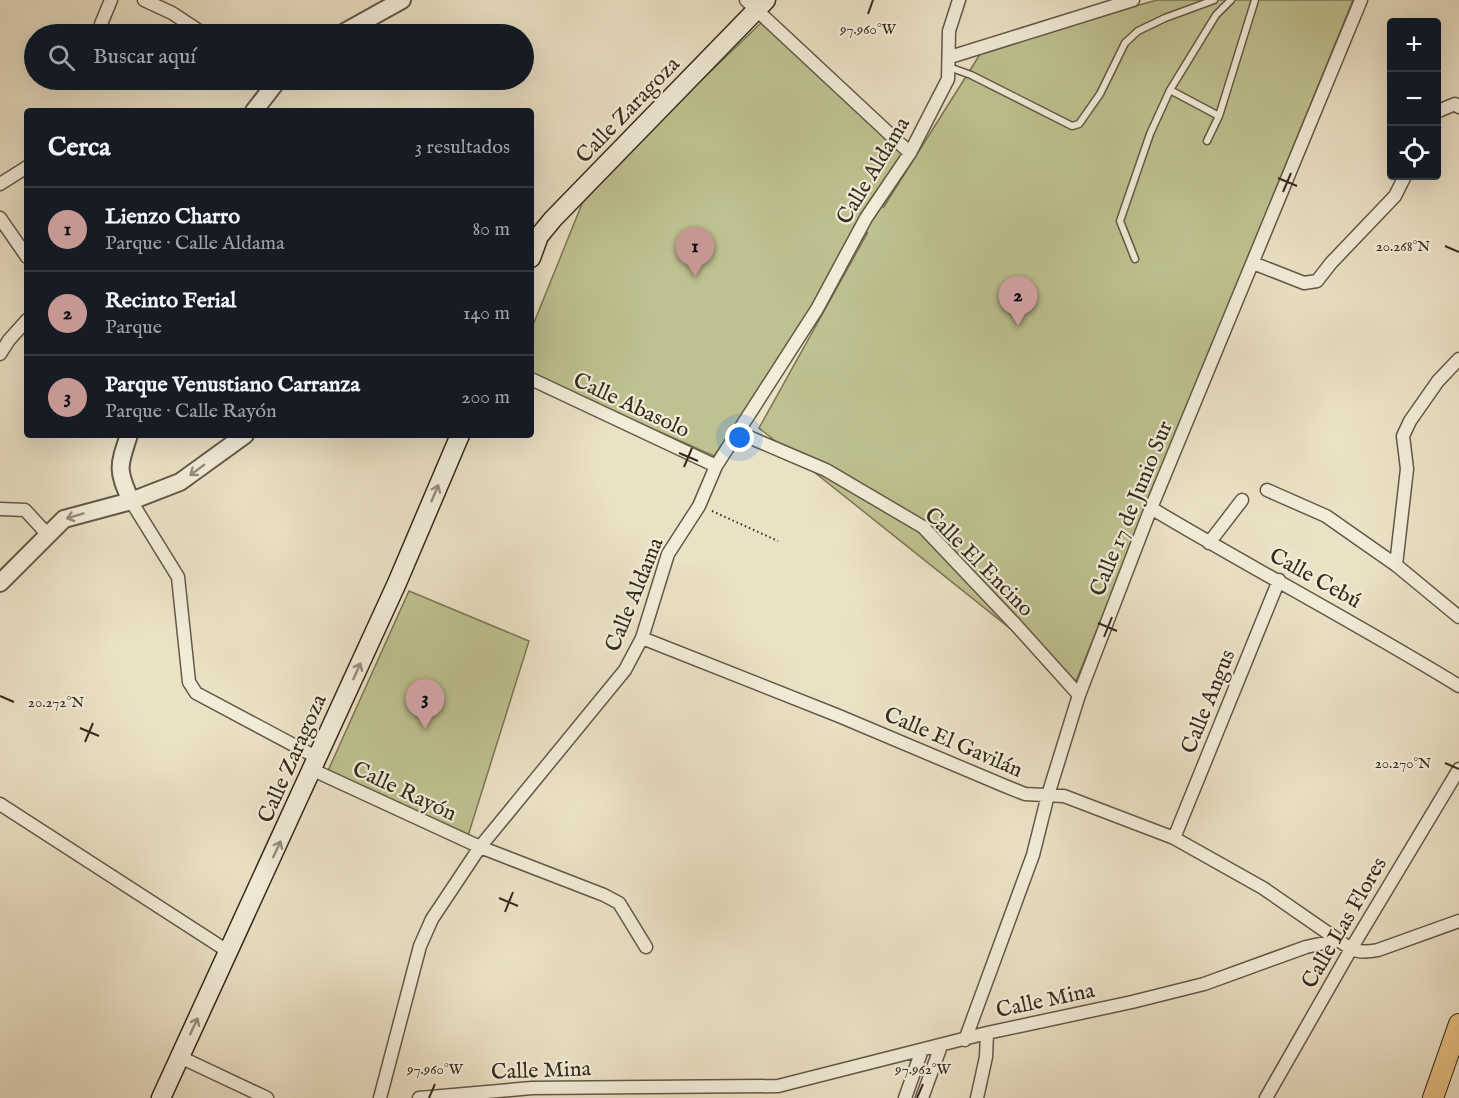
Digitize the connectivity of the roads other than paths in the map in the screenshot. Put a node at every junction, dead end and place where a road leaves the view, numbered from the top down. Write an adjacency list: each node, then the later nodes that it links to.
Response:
1 (111, 0): 11 (street)
2 (144, 0): 12 (street)
3 (402, 0): 13 (street)
4 (959, 0): 14 (street, Calle Aldama)
5 (1133, 0): 14 (street)
6 (1214, 0): 14 (lane)
7 (1231, 0): 16 (lane)
8 (1255, 0): 20 (lane)
9 (1361, 0): 30 (street, Calle 17 de Junio Sur)
10 (757, 3): 22 (street); 27 (main road, Calle Zaragoza)
11 (101, 24)
12 (189, 24)
13 (359, 24)
14 (950, 62): 22 (street, Calle Aldama)
15 (268, 90): 18 (street)
16 (1170, 90): 20 (lane); 29 (lane)
17 (1459, 107): 19 (street)
18 (256, 108)
19 (1441, 110)
20 (1219, 116): 21 (lane)
21 (1208, 141)
22 (910, 153): 35 (street, Calle Aldama)
23 (24, 169): 25 (street)
24 (1403, 180): 30 (street)
25 (0, 184)
26 (0, 218): 28 (street)
27 (535, 237)
28 (24, 253)
29 (1135, 259)
30 (1253, 262): 43 (street, Calle 17 de Junio Sur)
31 (24, 323): 32 (street)
32 (0, 354)
33 (1459, 359): 47 (street)
34 (534, 380): 39 (street, Calle Abasolo)
35 (737, 432): 39 (street, Calle Aldama); 53 (street, Calle El Encino)
36 (128, 438): 42 (street)
37 (240, 438): 42 (street, one-way to 42)
38 (459, 438): 54 (main road, Calle Zaragoza, one-way to 38)
39 (716, 466): 51 (street, Calle Aldama)
40 (1267, 490): 47 (street)
41 (1242, 500): 46 (street)
42 (131, 501): 45 (street, one-way to 45); 54 (street, Calle Rayón)
43 (1151, 508): 46 (street, Calle Cebú); 53 (street, Calle 17 de Junio Sur)
44 (0, 509): 45 (street)
45 (48, 535): 49 (street)
46 (1209, 543): 48 (street, Calle Cebú)
47 (1396, 566): 50 (street)
48 (1279, 580): 52 (street, Calle Cebú); 58 (street, Calle Angus)
49 (0, 583)
50 (1459, 617)
51 (642, 638): 56 (street, Calle El Gavilán); 59 (street, Calle Aldama)
52 (1459, 686)
53 (1079, 695): 56 (street, Calle 17 de Junio Sur)
54 (315, 764): 59 (street, Calle Rayón); 64 (main road, Calle Zaragoza, one-way to 54)
55 (1459, 769): 63 (street, Calle Las Flores)
56 (1048, 795): 58 (street, Calle El Gavilán); 67 (street, Calle 17 de Junio Sur)
57 (0, 804): 64 (street)
58 (1174, 838): 61 (street, Calle El Gavilán)
59 (480, 847): 62 (street, Calle Rayón); 76 (street, Calle Aldama)
60 (1459, 921): 63 (street)
61 (1338, 940): 63 (street); 66 (street, Calle Mina)
62 (646, 947)
63 (1351, 950): 81 (street, Calle Las Flores)
64 (229, 951): 70 (main road, Calle Zaragoza, one-way to 64)
65 (1459, 1024): 82 (main road)
66 (987, 1033): 67 (street, Calle Mina); 80 (street)
67 (965, 1040): 68 (street, Calle Mina)
68 (941, 1046): 69 (street, Calle Mina); 79 (street)
69 (922, 1050): 73 (street, Calle Mina); 78 (street)
70 (180, 1057): 74 (main road, Calle Zaragoza); 75 (street)
71 (532, 1093): 72 (street, Calle Mina); 77 (street, Calle Mina)
72 (628, 1093): 73 (street, Calle Mina)
73 (717, 1093)
74 (161, 1098)
75 (267, 1098)
76 (380, 1098)
77 (419, 1098)
78 (905, 1098)
79 (922, 1098)
80 (977, 1098)
81 (1266, 1098)
82 (1433, 1098)

